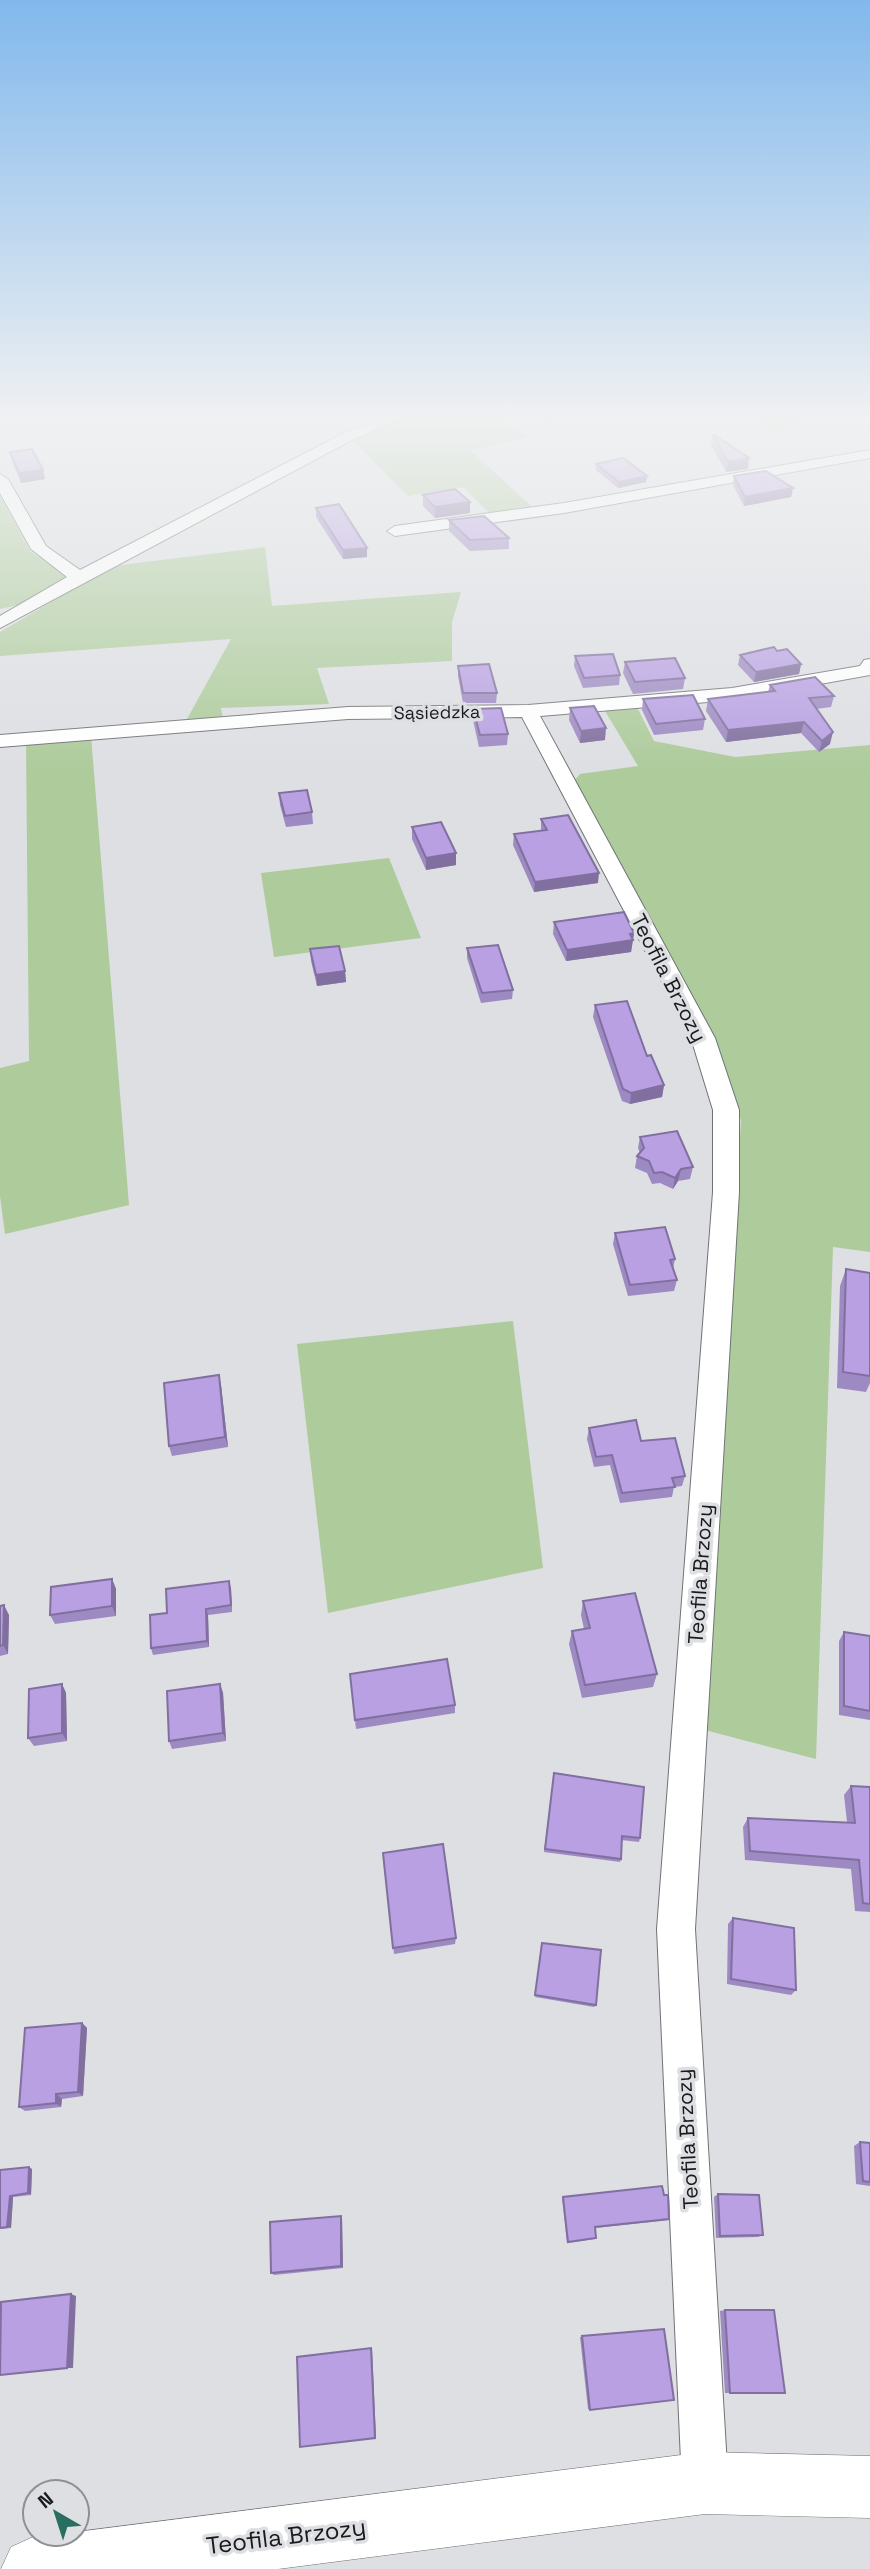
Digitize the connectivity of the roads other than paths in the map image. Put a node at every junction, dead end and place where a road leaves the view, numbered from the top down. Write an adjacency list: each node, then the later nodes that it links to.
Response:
1 (31, 534): 3 (street)
2 (162, 534): 3 (street)
3 (79, 577): 4 (street)
4 (0, 623)
5 (870, 664): 6 (street, Sąsiedzka)
6 (528, 711): 7 (street, Sąsiedzka); 8 (street, Teofila Brzozy)
7 (0, 741)
8 (705, 2483): 9 (street, Teofila Brzozy); 10 (street, Teofila Brzozy)
9 (870, 2487)
10 (33, 2569)

